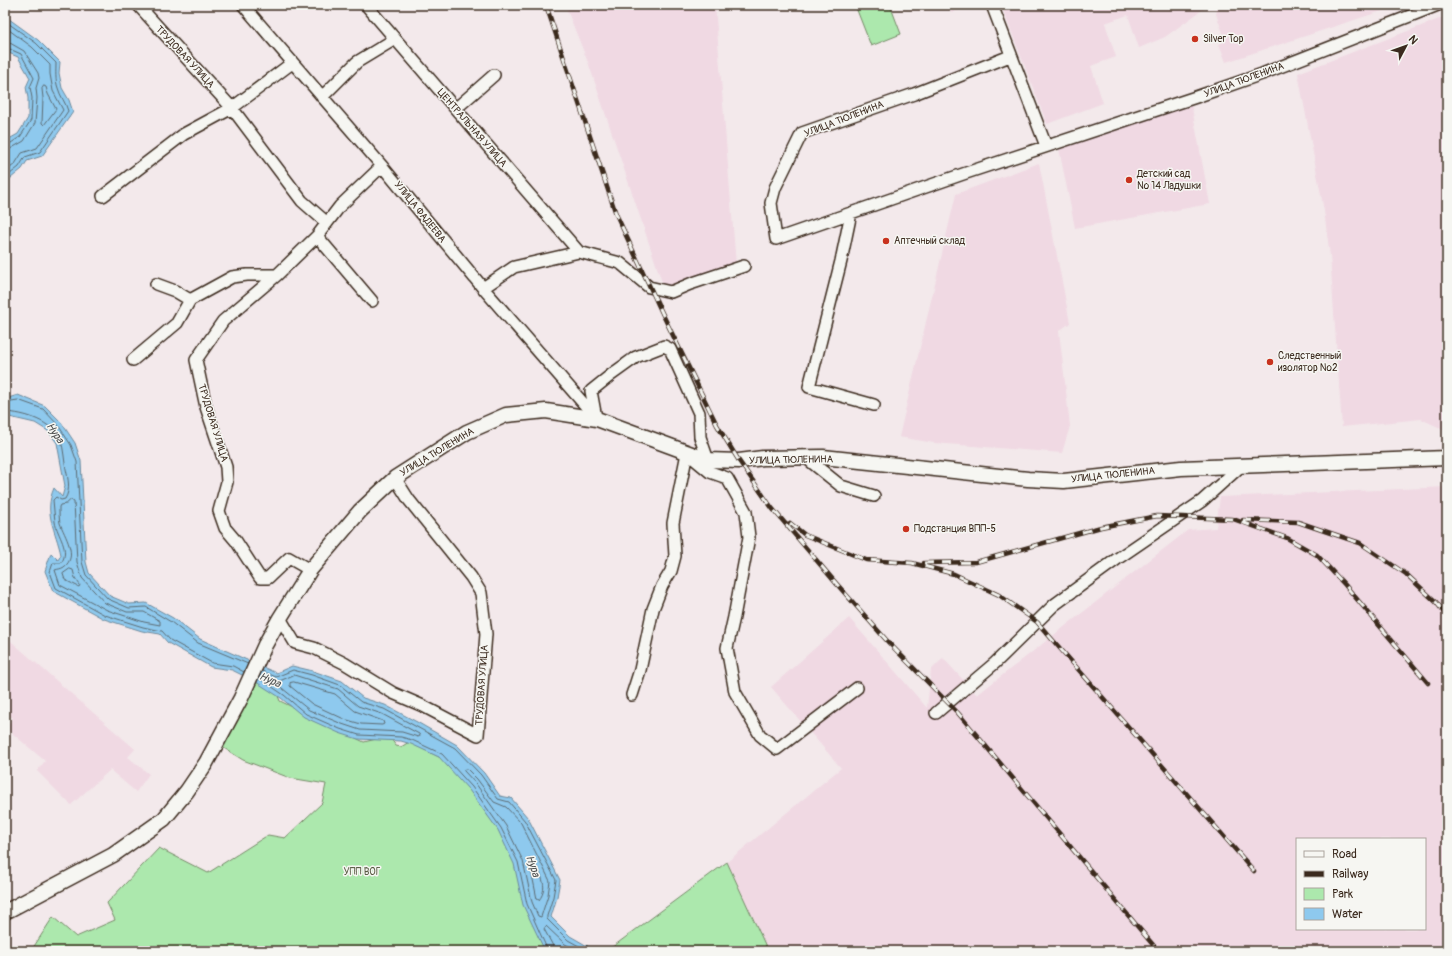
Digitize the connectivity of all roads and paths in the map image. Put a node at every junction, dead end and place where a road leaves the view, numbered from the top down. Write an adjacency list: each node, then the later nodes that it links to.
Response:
1 (138, 5): 11 (street, ТРУДОВАЯ УЛИЦА)
2 (243, 5): 8 (street, УЛИЦА ФАДЕЕВА)
3 (366, 5): 6 (street, ЦЕНТРАЛЬНАЯ УЛИЦА)
4 (992, 5): 7 (street)
5 (1438, 5): 13 (street, УЛИЦА ТЮЛЕНИНА)
6 (395, 39): 10 (street); 12 (street, ЦЕНТРАЛЬНАЯ УЛИЦА)
7 (1010, 56): 13 (street); 16 (street, УЛИЦА ТЮЛЕНИНА)
8 (292, 63): 10 (street, УЛИЦА ФАДЕЕВА); 11 (street)
9 (494, 75): 12 (street)
10 (322, 97): 14 (street, УЛИЦА ФАДЕЕВА)
11 (232, 108): 15 (street); 17 (street, ТРУДОВАЯ УЛИЦА)
12 (455, 108): 19 (street, ЦЕНТРАЛЬНАЯ УЛИЦА)
13 (1046, 146): 16 (street, УЛИЦА ТЮЛЕНИНА)
14 (382, 166): 17 (street, ТРУДОВАЯ УЛИЦА); 23 (street, УЛИЦА ФАДЕЕВА)
15 (103, 196)
16 (851, 213): 27 (street)
17 (327, 223): 18 (street, ТРУДОВАЯ УЛИЦА)
18 (317, 236): 21 (street, ТРУДОВАЯ УЛИЦА); 25 (street)
19 (579, 252): 20 (street); 23 (street)
20 (744, 266)
21 (277, 275): 24 (street); 36 (street, ТРУДОВАЯ УЛИЦА)
22 (156, 284): 24 (street)
23 (482, 288): 28 (street, УЛИЦА ФАДЕЕВА)
24 (190, 300): 26 (street)
25 (372, 301)
26 (132, 360)
27 (874, 405)
28 (596, 419): 29 (street, УЛИЦА ТЮЛЕНИНА); 32 (street); 34 (street, УЛИЦА ТЮЛЕНИНА)
29 (687, 453): 32 (street, УЛИЦА ТЮЛЕНИНА); 38 (street); 39 (street)
30 (805, 458): 32 (street, УЛИЦА ТЮЛЕНИНА); 33 (street, УЛИЦА ТЮЛЕНИНА); 35 (street)
31 (1447, 458): 33 (street, УЛИЦА ТЮЛЕНИНА)
32 (708, 460)
33 (1242, 466): 40 (street)
34 (395, 478): 36 (street, УЛИЦА ТЮЛЕНИНА); 37 (street, ТРУДОВАЯ УЛИЦА)
35 (874, 496)
36 (310, 570): 37 (street, УЛИЦА ТЮЛЕНИНА)
37 (280, 618): 41 (street, УЛИЦА ТЮЛЕНИНА)
38 (856, 688)
39 (632, 695)
40 (936, 713)
41 (5, 912)

